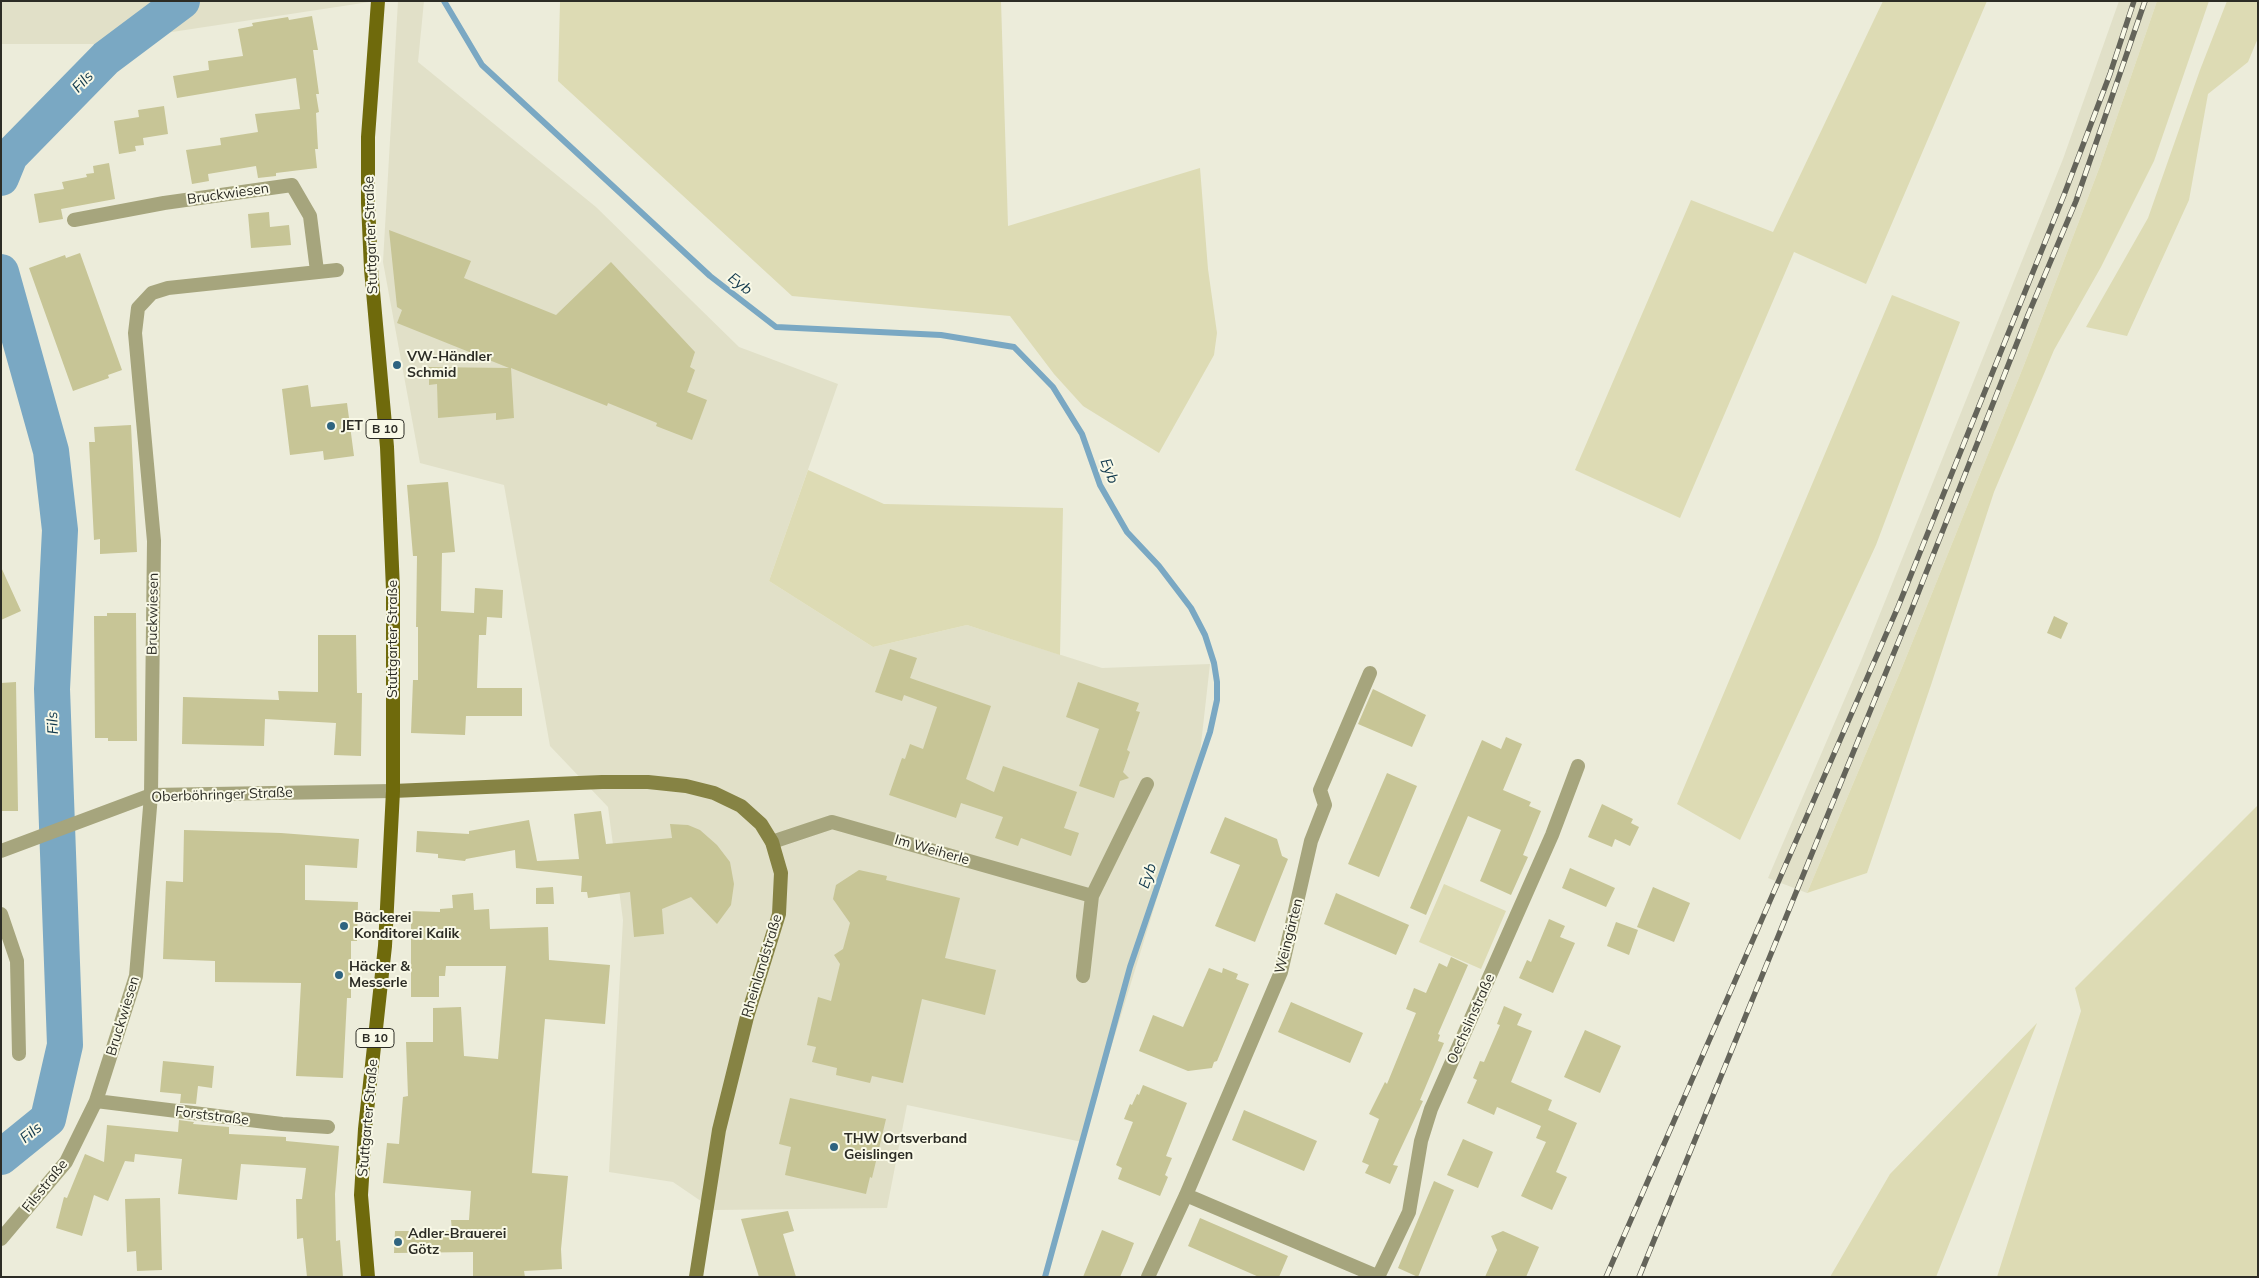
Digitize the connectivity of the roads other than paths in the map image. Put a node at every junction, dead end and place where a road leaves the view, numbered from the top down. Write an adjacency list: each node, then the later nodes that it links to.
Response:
1 (378, 1): 8 (main road, Stuttgarter Straße / B 10)
2 (74, 220): 4 (street, Bruckwiesen)
3 (337, 270): 4 (street, Bruckwiesen)
4 (317, 271): 9 (street, Bruckwiesen)
5 (1370, 673): 18 (street, Weingärten)
6 (1578, 766): 23 (street, Oechslinstraße)
7 (1147, 784): 12 (street)
8 (393, 791): 9 (street, Oberböhringer Straße); 10 (main road, Rheinlandstraße); 20 (main road, Stuttgarter Straße / B 10)
9 (151, 795): 11 (street, Oberböhringer Straße); 16 (street, Bruckwiesen)
10 (772, 842): 12 (street, Im Weiherle); 21 (main road, Rheinlandstraße)
11 (1, 851)
12 (1092, 896): 14 (street)
13 (1, 914): 15 (street)
14 (1083, 976)
15 (20, 1054)
16 (96, 1102): 17 (street, Forststraße); 19 (street, Filsstraße)
17 (328, 1127)
18 (1186, 1195): 22 (street, Weingärten); 23 (street)
19 (1, 1239)
20 (368, 1277)
21 (696, 1277)
22 (1148, 1277)
23 (1378, 1277)

